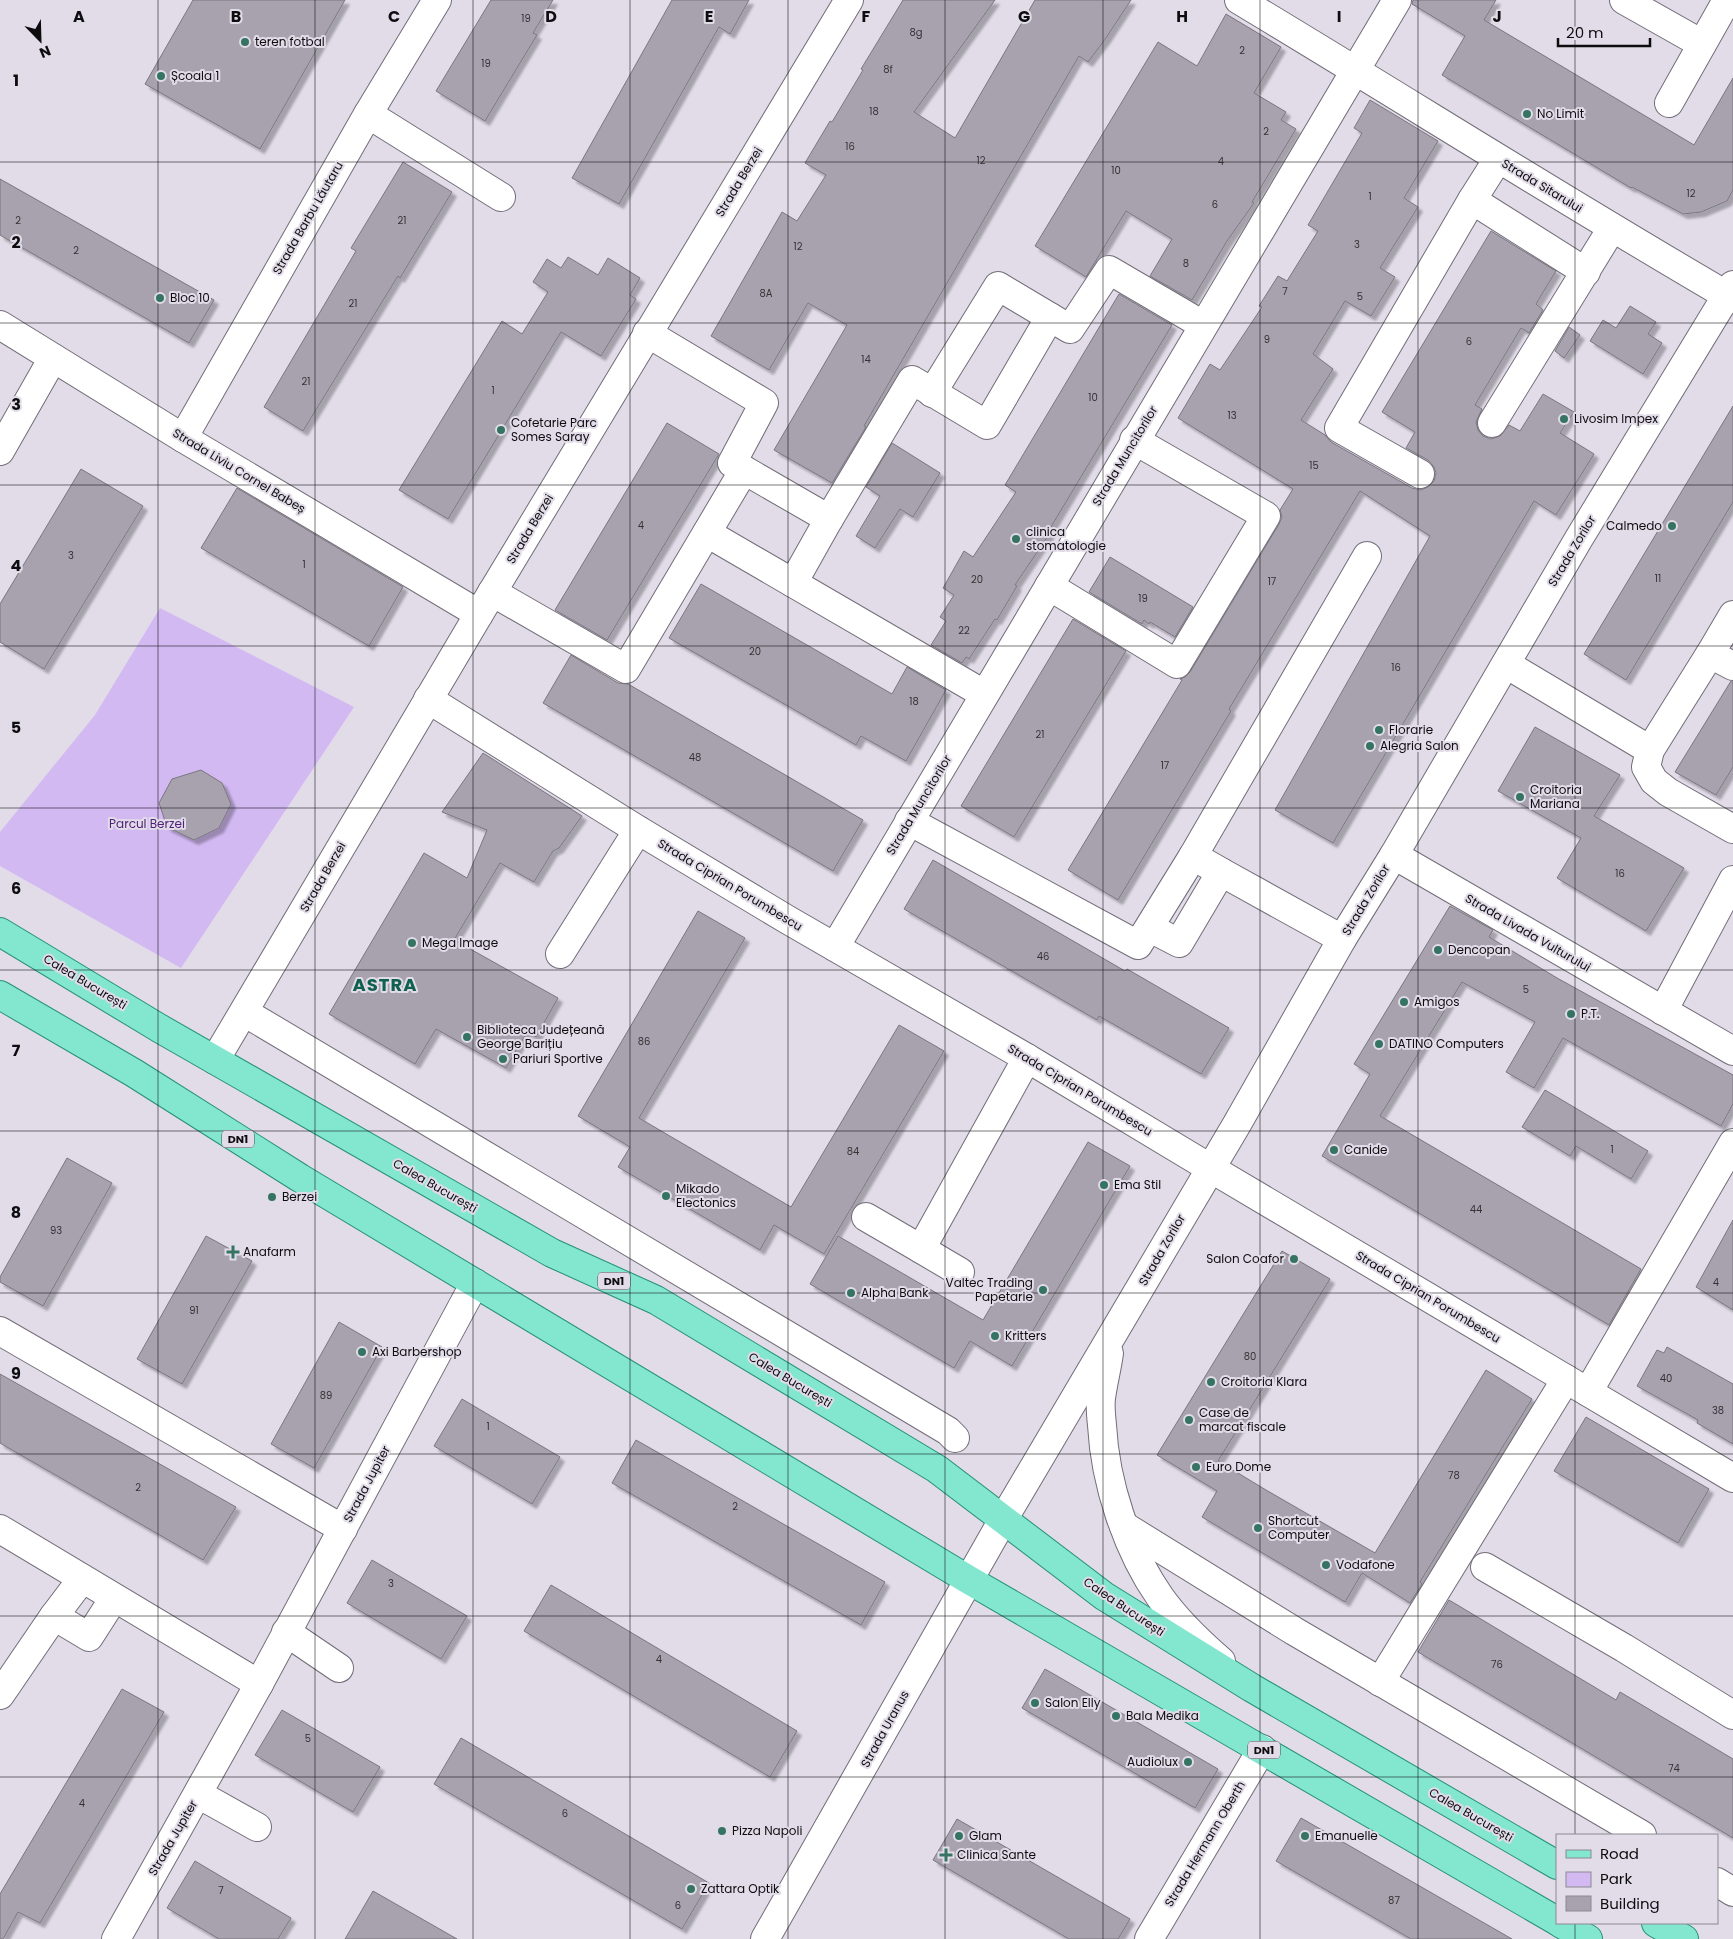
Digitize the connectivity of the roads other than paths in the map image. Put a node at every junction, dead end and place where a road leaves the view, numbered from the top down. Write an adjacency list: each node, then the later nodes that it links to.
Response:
1 (437, 0): 10 (street, Strada Barbu Lăutaru)
2 (849, 0): 20 (street, Strada Berzei)
3 (1239, 0): 8 (street, Strada Sitarului)
4 (1397, 0): 8 (street)
5 (1624, 0): 7 (street)
6 (1728, 0): 7 (street)
7 (1702, 44): 9 (street)
8 (1354, 69): 11 (street, Strada Sitarului); 18 (street, Strada Muncitorilor)
9 (1669, 103)
10 (368, 114): 12 (street); 24 (street, Strada Barbu Lăutaru)
11 (1498, 159): 13 (street); 14 (street, Strada Sitarului)
12 (501, 197)
13 (1472, 200): 15 (street); 28 (street)
14 (1612, 228): 15 (street); 16 (street, Strada Sitarului)
15 (1586, 272): 23 (street)
16 (1731, 293): 37 (street, Strada Zorilor)
17 (1050, 318): 18 (street); 22 (street); 22 (street)
18 (1203, 324): 25 (street, Strada Muncitorilor)
19 (0, 325): 21 (street, Strada Liviu Cornel Babeș)
20 (648, 333): 27 (street); 34 (street, Strada Berzei)
21 (53, 358): 24 (street, Strada Liviu Cornel Babeș); 26 (street)
22 (932, 393): 29 (street)
23 (1492, 423)
24 (183, 438): 34 (street, Strada Liviu Cornel Babeș)
25 (1134, 440): 33 (street, Strada Muncitorilor); 33 (street)
26 (0, 451)
27 (744, 470): 29 (street); 30 (street)
28 (1420, 474)
29 (829, 519): 32 (street)
30 (707, 533): 32 (street); 34 (street, Strada Liviu Cornel Babeș)
31 (1367, 556): 45 (street)
32 (793, 583): 38 (street)
33 (1049, 586): 38 (street, Strada Muncitorilor)
34 (485, 603): 39 (street, Strada Berzei)
35 (1733, 614): 36 (street)
36 (1722, 660): 40 (street)
37 (1506, 664): 40 (street); 44 (street, Strada Zorilor)
38 (984, 694): 41 (street, Strada Muncitorilor)
39 (428, 699): 43 (street, Strada Ciprian Porumbescu); 55 (street, Strada Berzei)
40 (1650, 750): 42 (street)
41 (909, 820): 48 (street); 51 (street, Strada Muncitorilor)
42 (1733, 829)
43 (638, 830): 51 (street, Strada Ciprian Porumbescu); 52 (street)
44 (1394, 855): 50 (street, Strada Zorilor); 54 (street, Strada Livada Vulturului)
45 (1193, 856): 46 (street); 48 (street)
46 (1221, 872): 48 (street); 50 (street)
47 (1733, 880): 54 (street)
48 (1150, 928)
49 (0, 932): 58 (main road, Calea București / DN1)
50 (1342, 939): 60 (street, Strada Zorilor)
51 (835, 947): 57 (street, Strada Ciprian Porumbescu)
52 (560, 954)
53 (0, 995): 64 (main road, DN1)
54 (1663, 1011): 56 (street, Strada Livada Vulturului)
55 (244, 1012): 58 (street, Strada Berzei); 68 (street)
56 (1733, 1051)
57 (1027, 1058): 60 (street, Strada Ciprian Porumbescu); 62 (street)
58 (215, 1060): 70 (main road, Calea București / DN1)
59 (1733, 1143): 67 (street)
60 (1210, 1168): 66 (street, Strada Zorilor); 67 (street, Strada Ciprian Porumbescu)
61 (866, 1217): 62 (street)
62 (921, 1249): 63 (street)
63 (960, 1272)
64 (475, 1283): 73 (street, Strada Jupiter); 76 (main road, DN1)
65 (0, 1331): 73 (street)
66 (1113, 1334): 70 (street, Strada Zorilor); 71 (street)
67 (1577, 1385): 69 (street, Strada Ciprian Porumbescu); 81 (street)
68 (955, 1438)
69 (1733, 1478)
70 (1004, 1518): 76 (street, Strada Uranus); 83 (main road, Calea București / DN1)
71 (1124, 1526): 81 (street); 83 (street)
72 (0, 1529): 75 (street)
73 (343, 1529): 79 (street, Strada Jupiter)
74 (1485, 1567): 85 (street)
75 (82, 1579): 77 (street); 78 (street)
76 (969, 1580): 86 (main road, DN1); 97 (street, Strada Uranus)
77 (114, 1598): 78 (street); 82 (street)
78 (54, 1616): 84 (street)
79 (286, 1632): 80 (street); 82 (street, Strada Jupiter)
80 (339, 1668)
81 (1380, 1682): 89 (street)
82 (258, 1684): 87 (street, Strada Jupiter)
83 (1252, 1688): 90 (main road, Calea București / DN1)
84 (0, 1695)
85 (1733, 1716)
86 (1262, 1749): 93 (main road, DN1); 98 (street, Strada Hermann Oberth)
87 (198, 1794): 88 (street); 96 (street, Strada Jupiter)
88 (257, 1827)
89 (1640, 1834)
90 (1556, 1864)
91 (1718, 1883): 92 (street)
92 (1733, 1892)
93 (1556, 1920)
94 (1562, 1924): 99 (main road)
95 (1658, 1924): 100 (main road)
96 (116, 1939)
97 (765, 1939)
98 (1149, 1939)
99 (1588, 1939)
100 (1684, 1939)

